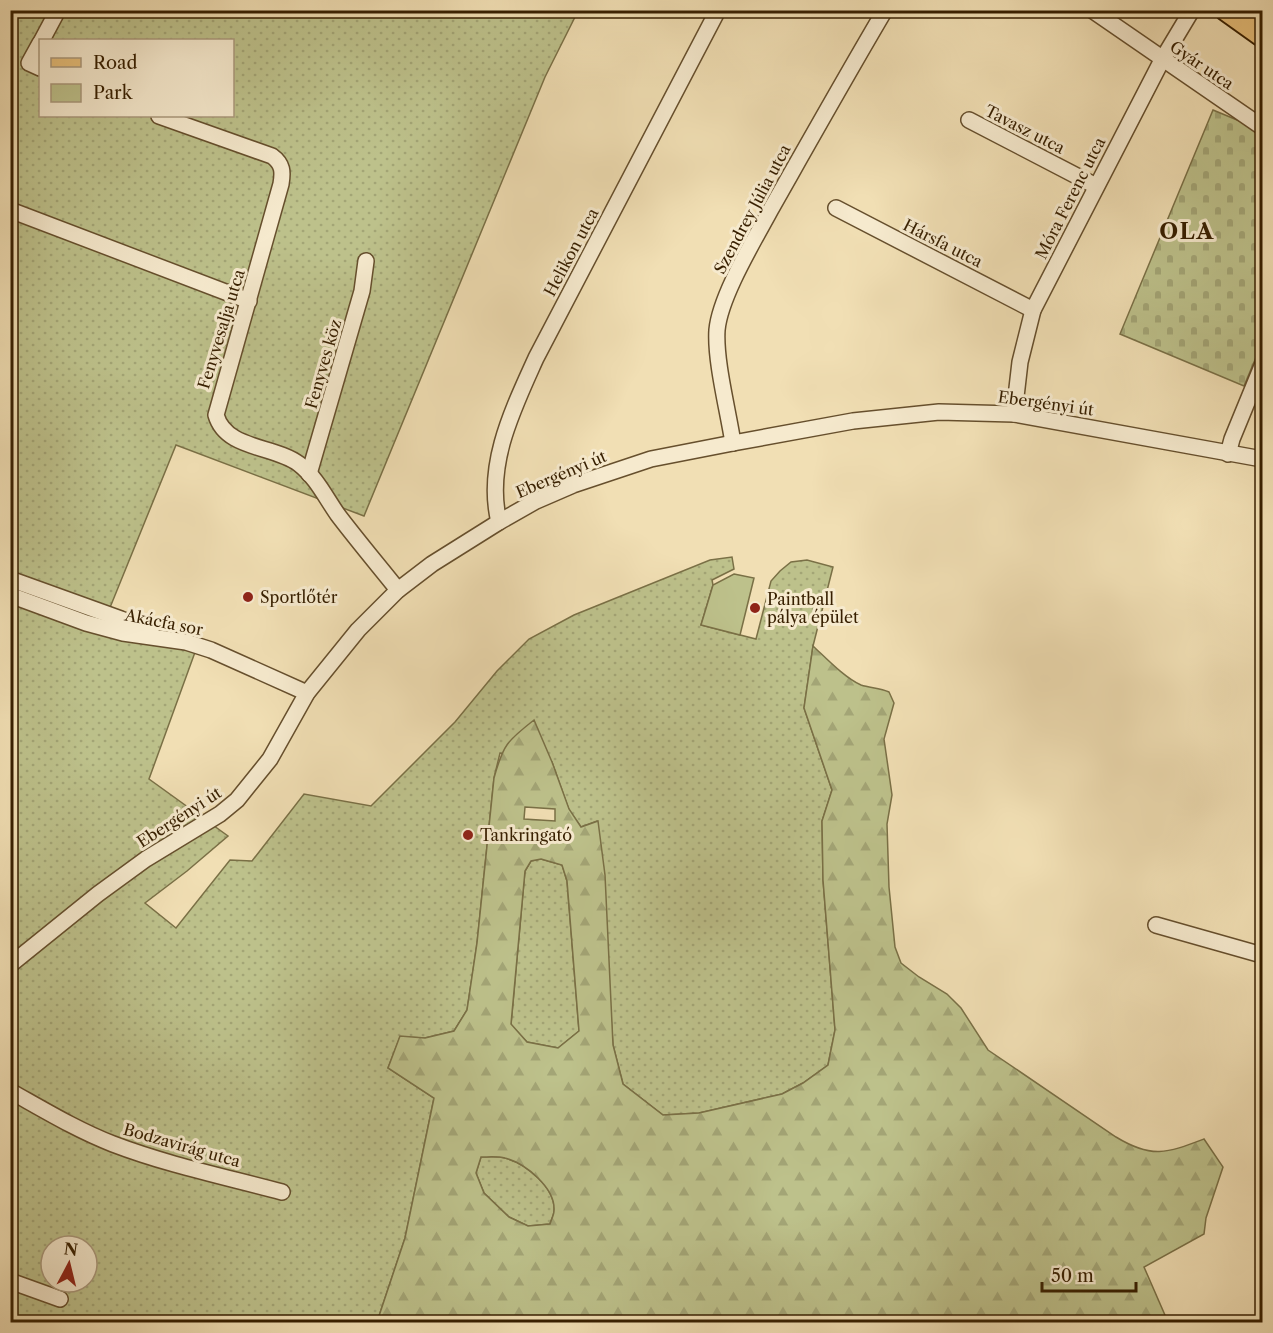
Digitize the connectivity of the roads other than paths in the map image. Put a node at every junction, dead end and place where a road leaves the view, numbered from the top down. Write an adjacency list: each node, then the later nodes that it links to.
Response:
1 (58, 10): 8 (street)
2 (718, 10): 27 (street, Helikon utca)
3 (885, 10): 23 (street, Szendrey Júlia utca)
4 (1092, 10): 10 (street, Gyár utca)
5 (1192, 10): 10 (street, Móra Ferenc utca)
6 (1227, 10): 7 (main road)
7 (1263, 35)
8 (43, 39)
9 (39, 46): 11 (street)
10 (1162, 60): 14 (street, Gyár utca); 15 (street, Móra Ferenc utca)
11 (39, 68)
12 (162, 117): 19 (street, Fenyvesalja utca)
13 (969, 120): 15 (street, Tavasz utca)
14 (1263, 127)
15 (1096, 186): 20 (street, Móra Ferenc utca)
16 (836, 208): 20 (street, Hársfa utca)
17 (10, 210): 19 (street)
18 (366, 261): 26 (street, Fenyves köz)
19 (249, 301): 26 (street, Fenyvesalja utca)
20 (1033, 310): 22 (street, Móra Ferenc utca)
21 (1263, 366): 24 (street)
22 (1014, 414): 23 (street, Ebergényi út); 24 (street, Ebergényi út)
23 (733, 443): 27 (street, Ebergényi út)
24 (1228, 454): 25 (street, Ebergényi út)
25 (1263, 459)
26 (309, 474): 29 (street, Fenyvesalja utca)
27 (499, 522): 29 (street, Ebergényi út)
28 (10, 579): 31 (street)
29 (398, 590): 32 (street, Ebergényi út)
30 (10, 595): 31 (street, Akácfa sor)
31 (158, 639): 32 (street, Akácfa sor)
32 (307, 693): 35 (street, Ebergényi út)
33 (1156, 925): 34 (street)
34 (1263, 955)
35 (10, 965)
36 (10, 1091): 37 (street, Bodzavirág utca)
37 (282, 1192)
38 (10, 1281): 39 (street)
39 (60, 1299)

